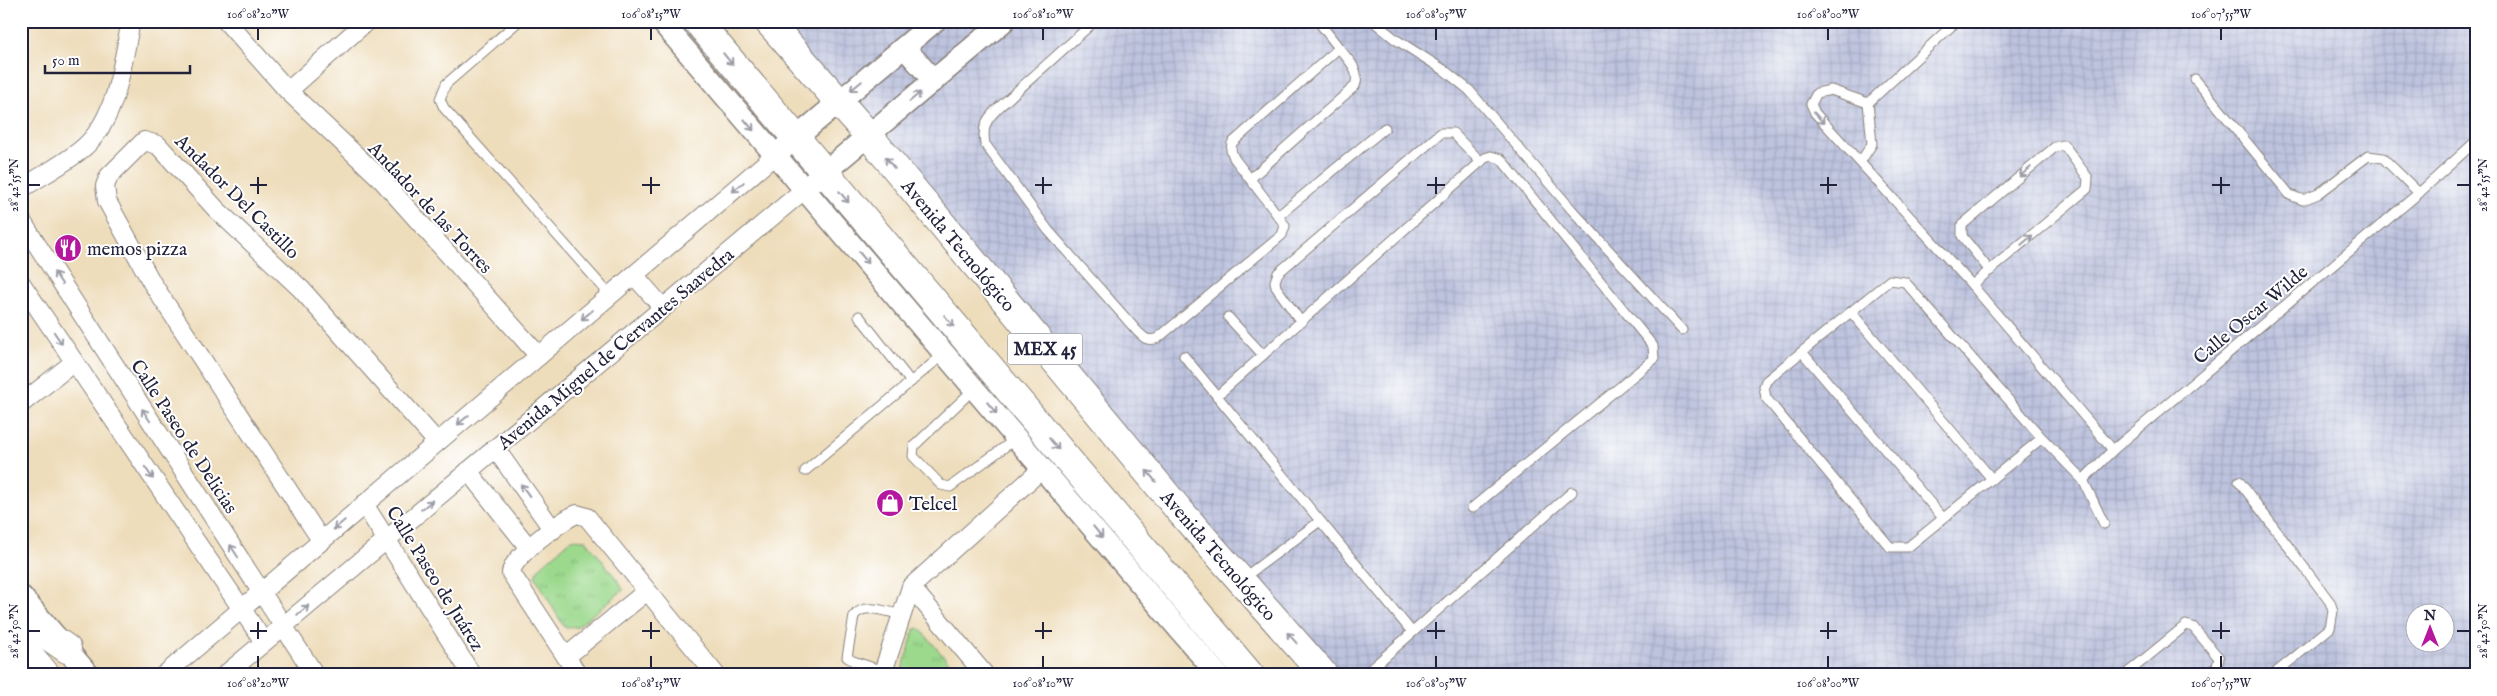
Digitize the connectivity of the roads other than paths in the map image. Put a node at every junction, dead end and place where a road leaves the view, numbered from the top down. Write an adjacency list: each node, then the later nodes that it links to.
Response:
1 (132, 21): 29 (street)
2 (226, 21): 18 (street, Andador de las Torres)
3 (367, 21): 18 (street)
4 (519, 21): 37 (lane)
5 (661, 21): 24 (street, one-way to 24)
6 (697, 21): 24 (main road, MEX 45, one-way to 24)
7 (768, 21): 19 (main road, Avenida Tecnológico / MEX 45)
8 (934, 21): 14 (street)
9 (1004, 21): 17 (street, Avenida Miguel de Cervantes Saavedra)
10 (1095, 21): 31 (lane)
11 (1318, 21): 15 (lane)
12 (1373, 21): 43 (lane)
13 (1957, 21): 20 (lane)
14 (904, 47): 17 (street); 19 (street, one-way to 19)
15 (1339, 48): 27 (lane); 27 (lane)
16 (2195, 79): 30 (lane)
17 (934, 81): 22 (street, Avenida Miguel de Cervantes Saavedra, one-way to 17)
18 (288, 91): 46 (street, Andador de las Torres)
19 (837, 101): 22 (main road, Avenida Tecnológico / MEX 45); 24 (street)
20 (1868, 103): 26 (lane); 26 (lane, one-way to 26)
21 (1384, 128): 31 (lane)
22 (869, 136): 28 (street, Avenida Miguel de Cervantes Saavedra); 75 (main road, Avenida Tecnológico / MEX 45, one-way to 22)
23 (2476, 141): 30 (lane, Calle Oscar Wilde)
24 (785, 147): 28 (main road, MEX 45); 34 (street, one-way to 34)
25 (1481, 162): 42 (lane); 42 (lane); 67 (lane)
26 (1861, 162): 36 (lane)
27 (1250, 179): 31 (lane)
28 (815, 181): 38 (street, Avenida Miguel de Cervantes Saavedra); 45 (street, one-way to 45); 100 (main road, MEX 45, one-way to 100)
29 (21, 189)
30 (2419, 193): 58 (lane, Calle Oscar Wilde)
31 (1278, 216)
32 (21, 220): 78 (street, Calle Paseo de Delicias, one-way to 32)
33 (1990, 271): 33 (lane, one-way to 33); 36 (lane)
34 (634, 275): 37 (street); 38 (street)
35 (21, 283): 49 (street, one-way to 49)
36 (1972, 285): 58 (lane)
37 (610, 295): 46 (street, one-way to 46)
38 (663, 308): 57 (street, Avenida Miguel de Cervantes Saavedra)
39 (1851, 312): 44 (lane); 55 (lane); 62 (lane)
40 (859, 316): 50 (lane)
41 (1228, 317): 48 (lane)
42 (1301, 322): 48 (lane)
43 (1682, 330)
44 (1802, 352): 68 (lane); 68 (lane)
45 (945, 353): 50 (lane); 51 (street)
46 (539, 356): 56 (street, one-way to 56)
47 (1184, 356): 52 (lane)
48 (1263, 356): 52 (lane)
49 (74, 362): 53 (street); 80 (street, one-way to 80)
50 (911, 382): 61 (lane)
51 (975, 388): 54 (street, one-way to 54); 54 (lane)
52 (1217, 396): 69 (lane)
53 (21, 404)
54 (1018, 438): 59 (street)
55 (2042, 438): 62 (lane); 63 (lane)
56 (437, 442): 66 (street); 72 (street, Andador Del Castillo)
57 (495, 448): 60 (street, Avenida Miguel de Cervantes Saavedra); 71 (street, one-way to 57)
58 (2113, 450): 63 (lane, Calle Oscar Wilde)
59 (1043, 468): 76 (street); 99 (street, one-way to 99)
60 (468, 471): 73 (street, Avenida Miguel de Cervantes Saavedra, one-way to 60); 74 (street)
61 (805, 471)
62 (1992, 479): 68 (lane)
63 (2083, 480): 70 (lane)
64 (2239, 482): 105 (lane)
65 (1572, 492): 84 (lane)
66 (364, 504): 72 (street, one-way to 72); 73 (street, Calle Paseo de Juárez)
67 (1472, 508)
68 (1943, 518)
69 (1320, 521): 75 (lane); 84 (lane)
70 (2104, 524)
71 (553, 530): 74 (street); 77 (street)
72 (321, 540): 78 (street)
73 (386, 540): 83 (street, Avenida Miguel de Cervantes Saavedra, one-way to 73); 95 (street, Calle Paseo de Juárez)
74 (529, 548): 88 (street)
75 (1240, 580): 101 (main road, Avenida Tecnológico / MEX 45, one-way to 75)
76 (911, 587): 81 (street); 98 (street)
77 (647, 591): 88 (street); 97 (street)
78 (260, 592): 80 (street); 83 (street, Calle Paseo de Delicias)
79 (21, 596): 87 (street)
80 (241, 609): 85 (street); 92 (street)
81 (902, 615): 89 (street); 89 (lane)
82 (21, 616): 87 (main road)
83 (283, 626): 85 (street, Avenida Miguel de Cervantes Saavedra); 94 (street, Calle Paseo de Delicias)
84 (1412, 632): 102 (lane)
85 (264, 642): 93 (street, Avenida Miguel de Cervantes Saavedra)
86 (21, 645): 90 (main road)
87 (67, 649): 91 (street)
88 (567, 656): 96 (street)
89 (883, 673)
90 (46, 675)
91 (89, 675)
92 (164, 675)
93 (225, 675)
94 (315, 675)
95 (472, 675)
96 (578, 675)
97 (716, 675)
98 (985, 675)
99 (1218, 675)
100 (1250, 675)
101 (1324, 675)
102 (1364, 675)
103 (2125, 675): 104 (lane)
104 (2207, 675)
105 (2273, 675)

